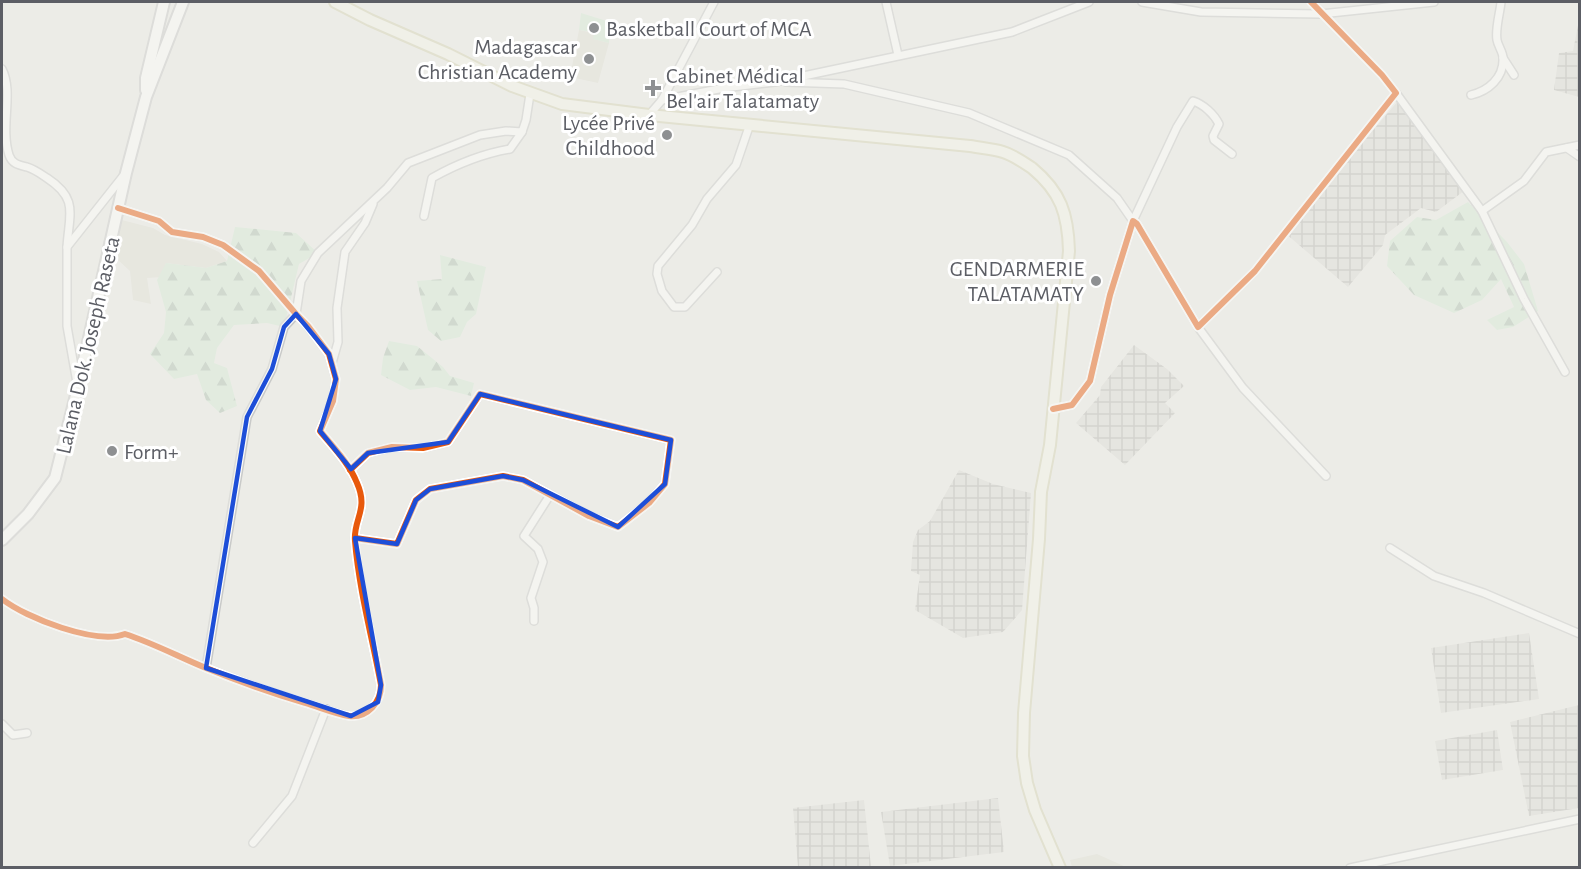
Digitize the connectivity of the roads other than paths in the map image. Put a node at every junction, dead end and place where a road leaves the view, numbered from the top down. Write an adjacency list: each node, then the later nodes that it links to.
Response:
1 (335, 2): 17 (main road)
2 (714, 2): 21 (street)
3 (886, 2): 12 (street)
4 (1089, 2): 12 (street)
5 (1142, 2): 11 (street)
6 (1311, 2): 11 (street)
7 (1434, 2): 11 (street)
8 (1501, 2): 13 (street)
9 (163, 4): 10 (main road); 20 (main road)
10 (182, 5): 20 (main road)
11 (1322, 14): 18 (street)
12 (898, 55): 16 (street)
13 (1503, 58): 15 (street); 19 (street)
14 (2, 69): 35 (street)
15 (1514, 75)
16 (775, 82): 21 (street); 34 (street)
17 (530, 93): 22 (main road); 24 (street)
18 (1396, 93): 32 (street); 38 (street)
19 (1471, 95)
20 (146, 97): 29 (main road, Lalana Dok. Joseph Raseta)
21 (662, 100): 22 (street)
22 (649, 115): 23 (main road)
23 (750, 124): 36 (street); 42 (main road)
24 (522, 132): 30 (street); 33 (street)
25 (1580, 144): 26 (street)
26 (1567, 148): 28 (street); 32 (street)
27 (1232, 154): 34 (street)
28 (1580, 157)
29 (126, 173): 31 (main road, Lalana Dok. Joseph Raseta); 35 (street)
30 (374, 201): 37 (street); 39 (street)
31 (118, 208): 37 (street); 41 (main road, Lalana Dok. Joseph Raseta)
32 (1482, 211): 40 (street)
33 (424, 216)
34 (1133, 221): 38 (street); 42 (street)
35 (67, 247): 41 (street)
36 (717, 272)
37 (296, 314): 39 (street); 52 (street)
38 (1198, 327): 44 (street)
39 (332, 363): 43 (street)
40 (1565, 372)
41 (78, 387): 47 (main road, Lalana Dok. Joseph Raseta)
42 (1053, 409): 58 (main road)
43 (350, 470): 45 (street); 46 (street)
44 (1326, 476)
45 (550, 495): 46 (street); 50 (street)
46 (355, 538): 53 (street)
47 (2, 540)
48 (1390, 548): 51 (street)
49 (2, 599): 52 (street)
50 (534, 621)
51 (1580, 634)
52 (206, 668): 53 (street)
53 (326, 709): 57 (street)
54 (2, 724): 55 (street)
55 (27, 733)
56 (1580, 819): 59 (street)
57 (253, 843)
58 (1060, 867)
59 (1350, 867)

